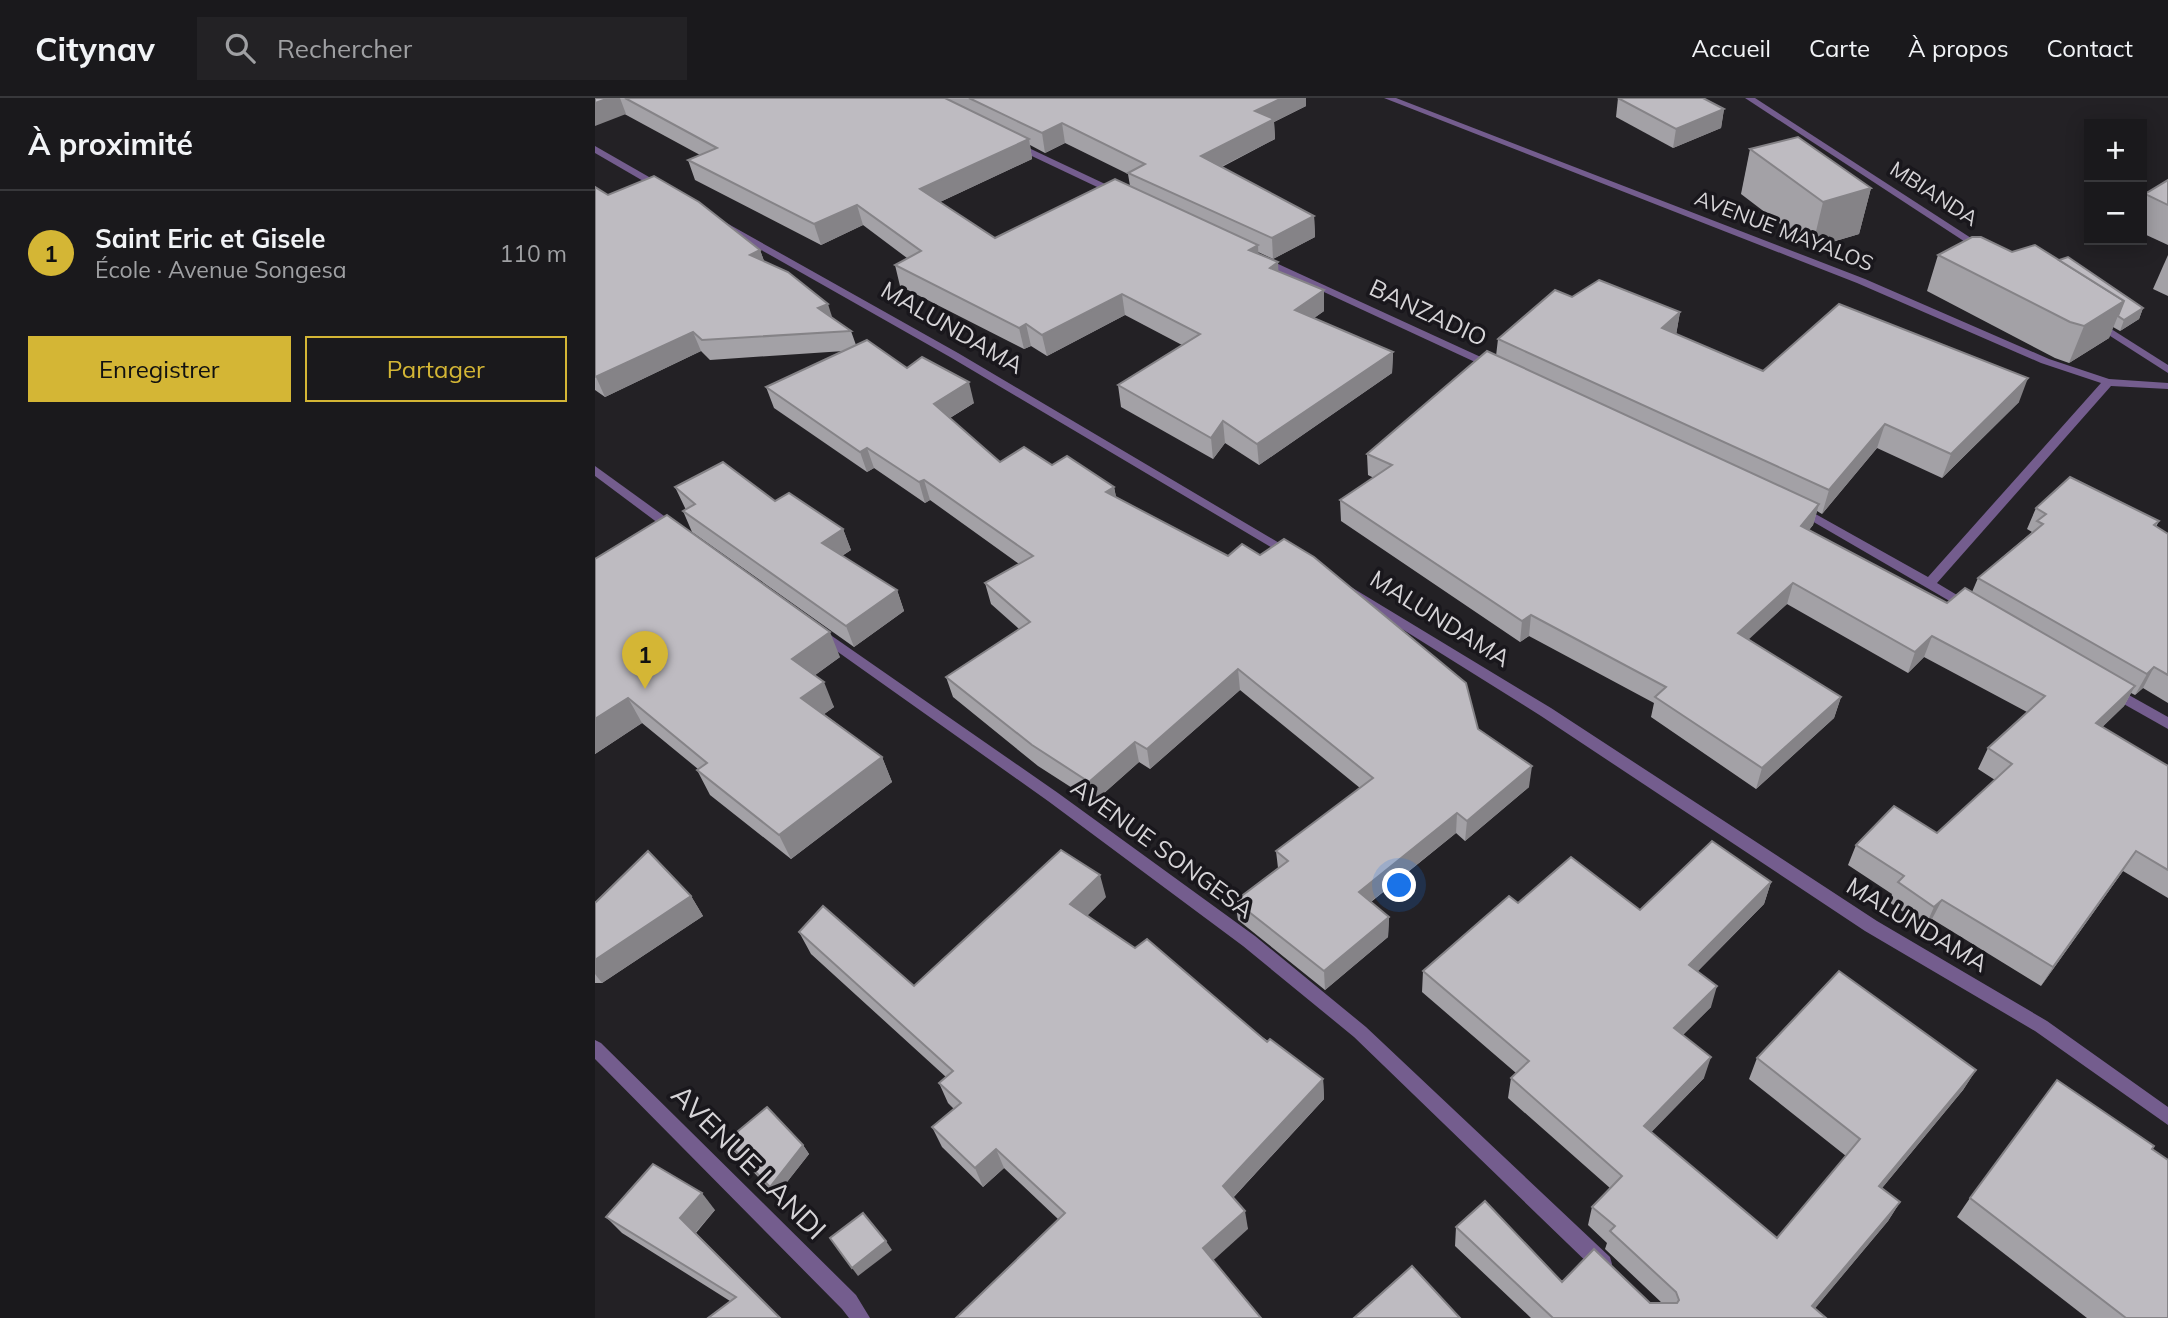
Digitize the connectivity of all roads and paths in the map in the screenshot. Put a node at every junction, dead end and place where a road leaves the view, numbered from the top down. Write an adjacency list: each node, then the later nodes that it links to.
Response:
1 (1388, 98): 13 (street, AVENUE MAYALOS)
2 (1749, 98): 9 (street, MBIANDA)
3 (1006, 140): 6 (street)
4 (595, 149): 5 (street)
5 (674, 195)
6 (1130, 199)
7 (708, 215): 18 (street, MALUNDAMA)
8 (1254, 256): 11 (street, BANZADIO)
9 (1998, 259)
10 (2089, 318): 12 (street)
11 (1501, 370)
12 (2168, 370)
13 (2108, 382): 14 (street, AVENUE MAYALOS); 20 (street)
14 (2168, 386)
15 (595, 470): 17 (street)
16 (1784, 503): 20 (street)
17 (685, 537)
18 (1303, 561)
19 (1338, 583): 26 (street, MALUNDAMA)
20 (1929, 584): 21 (street)
21 (1985, 616)
22 (808, 624): 27 (street, AVENUE SONGESA)
23 (2099, 683): 24 (street)
24 (2168, 724)
25 (595, 1048): 28 (street, AVENUE LANDI)
26 (2168, 1117)
27 (1620, 1280)
28 (860, 1318)

